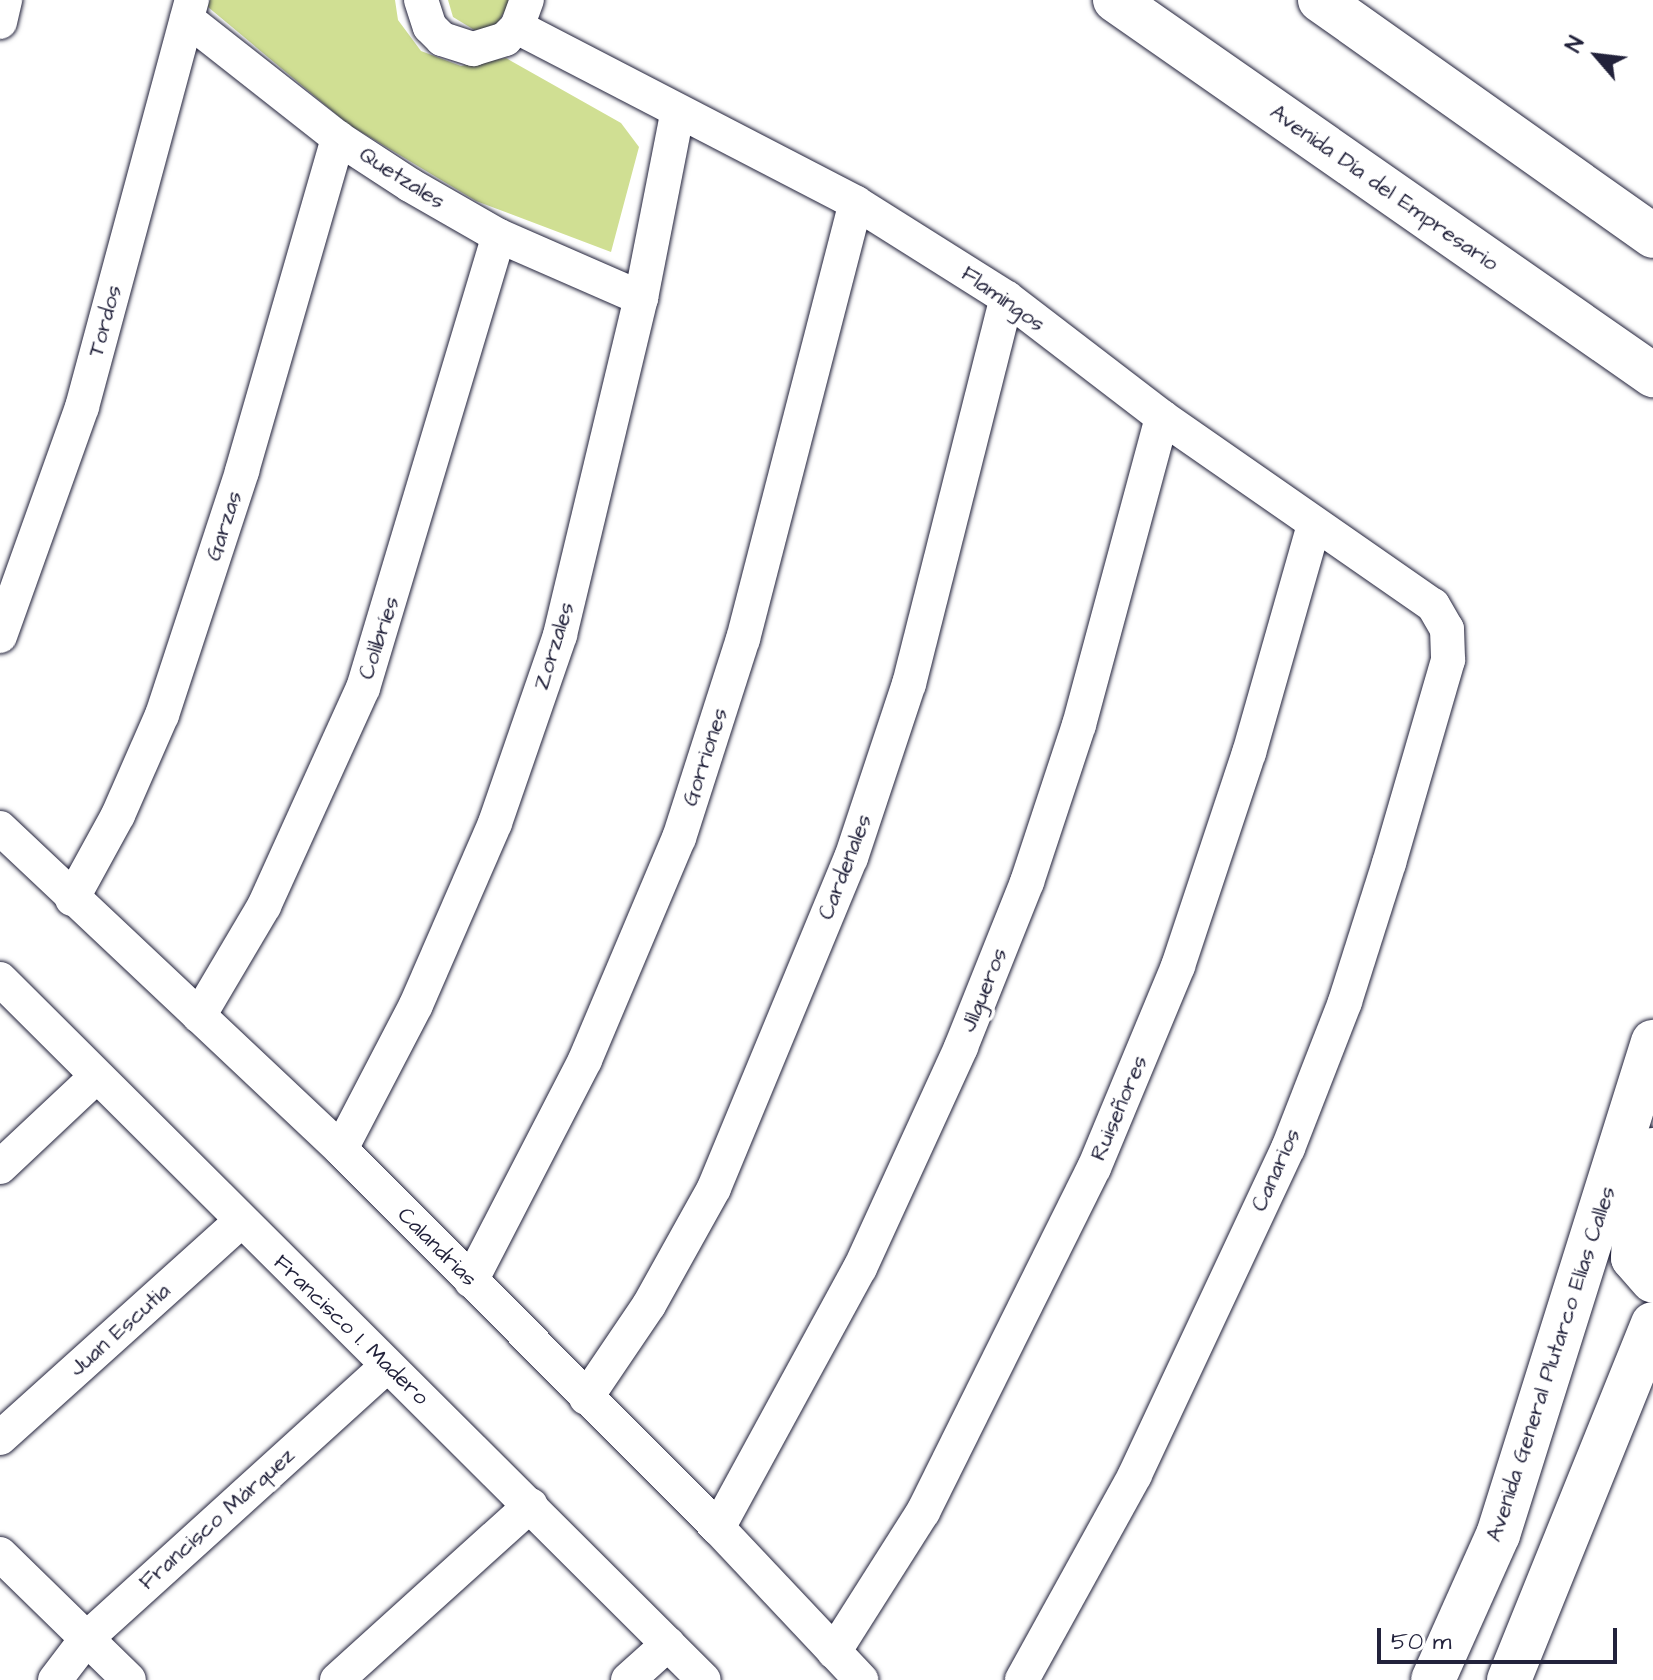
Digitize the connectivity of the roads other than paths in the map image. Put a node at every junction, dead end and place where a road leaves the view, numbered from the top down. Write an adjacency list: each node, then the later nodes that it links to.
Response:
1 (5, 0): 7 (street)
2 (421, 0): 6 (street)
3 (1115, 0): 15 (street, Avenida Día del Empresario)
4 (1320, 0): 12 (street)
5 (189, 10): 9 (street, Quetzales); 19 (street, Tordos)
6 (522, 14): 8 (street, Flamingos)
7 (0, 22)
8 (677, 114): 10 (street, Flamingos); 13 (street, Zorzales)
9 (338, 138): 11 (street, Quetzales); 21 (street, Garzas)
10 (856, 203): 14 (street, Flamingos); 30 (street, Gorriones)
11 (499, 236): 13 (street, Quetzales); 23 (street, Colibríes)
12 (1653, 236)
13 (641, 298): 26 (street, Zorzales)
14 (1007, 298): 16 (street, Flamingos); 34 (street, Cardenales)
15 (1653, 375)
16 (1162, 417): 17 (street, Flamingos); 37 (street, Jilgueros)
17 (1314, 525): 18 (street, Flamingos); 41 (street, Ruiseñores)
18 (1447, 629): 48 (street, Canarios)
19 (0, 636)
20 (0, 828): 21 (street, Calandrias)
21 (72, 899): 23 (street, Calandrias)
22 (0, 979): 25 (street, Francisco I. Madero)
23 (199, 1016): 26 (street, Calandrias)
24 (1652, 1059): 49 (street, Avenida General Plutarco Elías Calles)
25 (96, 1077): 28 (street); 29 (street, Francisco I. Madero)
26 (341, 1149): 30 (street, Calandrias)
27 (1653, 1150): 31 (street)
28 (0, 1167)
29 (240, 1222): 33 (street, Francisco I. Madero); 35 (street, Juan Escutia)
30 (471, 1281): 34 (street, Calandrias)
31 (1653, 1281)
32 (1653, 1324): 50 (street)
33 (387, 1366): 36 (street, Francisco I. Madero); 39 (street, Francisco Márquez)
34 (586, 1398): 37 (street, Calandrias)
35 (0, 1438)
36 (531, 1505): 40 (street, Francisco I. Madero); 44 (street)
37 (718, 1528): 41 (street, Calandrias)
38 (0, 1554): 39 (street)
39 (87, 1638): 42 (street, Francisco Márquez); 43 (street)
40 (668, 1644): 45 (street); 46 (street, Francisco I. Madero)
41 (834, 1652): 47 (street, Calandrias)
42 (55, 1680)
43 (129, 1680)
44 (337, 1680)
45 (628, 1680)
46 (704, 1680)
47 (861, 1680)
48 (1022, 1680)
49 (1433, 1680)
50 (1509, 1680)

